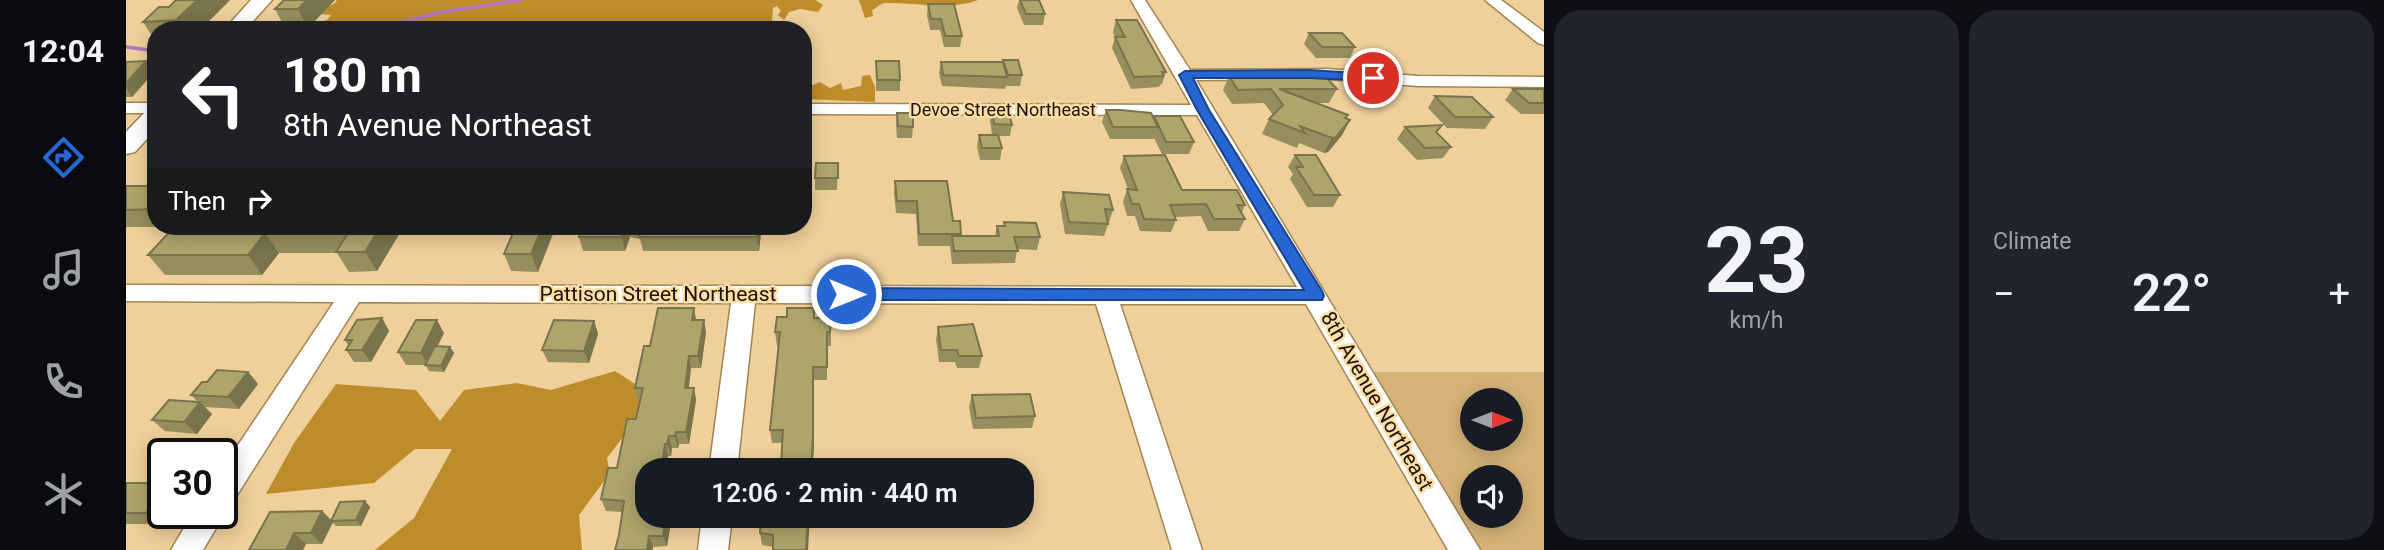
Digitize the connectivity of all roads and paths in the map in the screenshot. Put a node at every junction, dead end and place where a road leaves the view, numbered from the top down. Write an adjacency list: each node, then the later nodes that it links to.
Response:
1 (262, 0): 4 (main road)
2 (1138, 0): 6 (street, 8th Avenue Northeast)
3 (1492, 0): 5 (street)
4 (242, 21)
5 (1544, 40)
6 (1185, 75): 7 (street); 11 (street, 8th Avenue Northeast)
7 (1544, 82)
8 (126, 108): 9 (street)
9 (147, 108)
10 (812, 109): 11 (street, Devoe Street Northeast)
11 (1203, 110): 18 (street, 8th Avenue Northeast)
12 (147, 124): 13 (main road)
13 (126, 147)
14 (126, 293): 15 (street, Pattison Street Northeast)
15 (352, 294): 16 (street, Pattison Street Northeast); 20 (street)
16 (744, 294): 17 (street, Pattison Street Northeast); 19 (street)
17 (1105, 295): 18 (street, Pattison Street Northeast); 25 (street)
18 (1316, 296): 26 (street, 8th Avenue Northeast)
19 (725, 458)
20 (238, 469)
21 (716, 528): 24 (street)
22 (200, 529): 23 (street)
23 (186, 550)
24 (713, 550)
25 (1187, 550)
26 (1465, 550)

